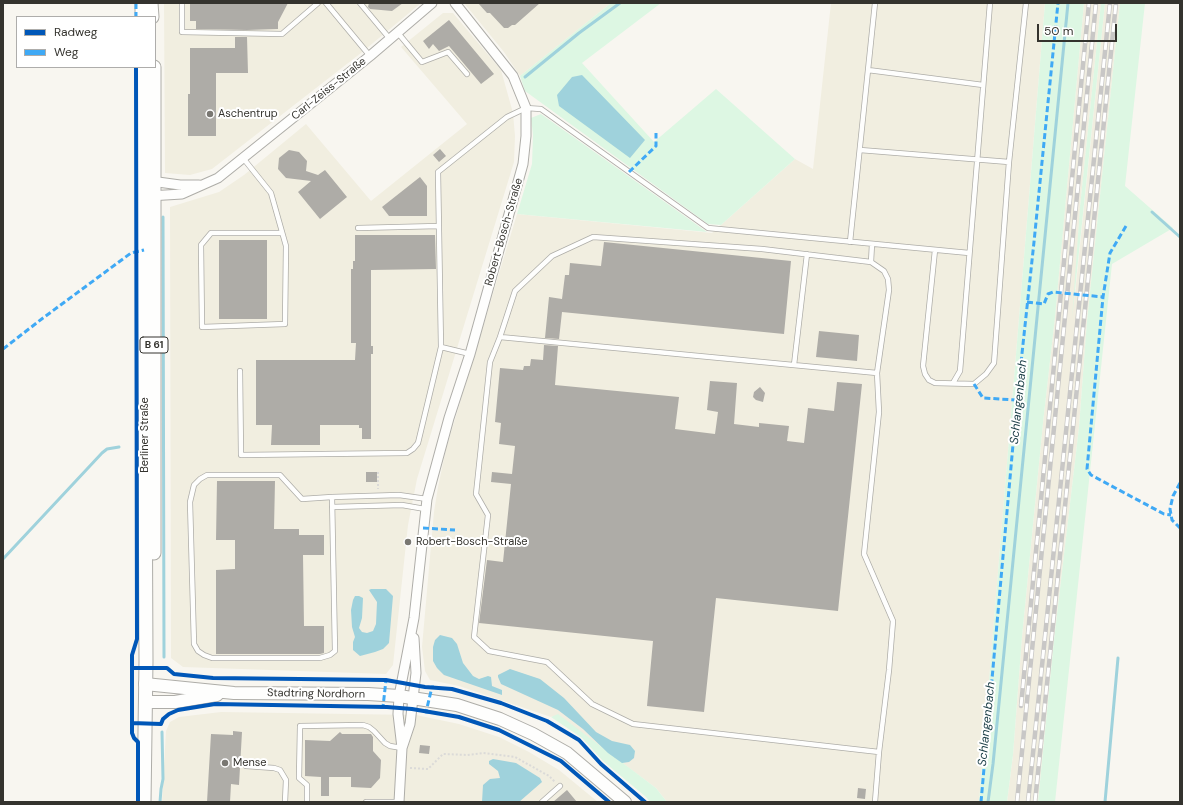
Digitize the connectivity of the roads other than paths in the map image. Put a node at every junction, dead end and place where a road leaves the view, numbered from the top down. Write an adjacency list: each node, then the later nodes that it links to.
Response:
1 (142, 3): 12 (main road)
2 (151, 3): 13 (main road)
3 (182, 3): 4 (lane)
4 (318, 3)
5 (326, 3): 16 (lane)
6 (360, 3): 15 (lane)
7 (432, 3): 14 (street, Carl-Zeiss-Straße)
8 (455, 3): 22 (street, Robert-Bosch-Straße)
9 (875, 3): 19 (lane)
10 (990, 3): 21 (lane)
11 (1026, 3): 26 (lane)
12 (142, 16)
13 (152, 16)
14 (398, 32): 15 (street, Carl-Zeiss-Straße); 20 (lane)
15 (390, 39): 16 (street, Carl-Zeiss-Straße)
16 (370, 56): 24 (street, Carl-Zeiss-Straße)
17 (143, 68): 27 (main road, Berliner Straße / B 61)
18 (154, 68): 27 (main road, Berliner Straße / B 61)
19 (868, 70): 21 (lane); 23 (lane)
20 (467, 74)
21 (983, 85): 25 (lane)
22 (526, 108): 30 (lane); 33 (lane); 41 (street, Robert-Bosch-Straße)
23 (860, 150): 25 (lane); 33 (lane)
24 (243, 158): 28 (street, Carl-Zeiss-Straße); 32 (lane)
25 (977, 160): 26 (lane); 37 (lane)
26 (1009, 162): 45 (lane)
27 (149, 182): 28 (street); 29 (main road, Berliner Straße / B 61)
28 (205, 185): 29 (street, Carl-Zeiss-Straße)
29 (149, 196): 51 (main road, Berliner Straße / B 61)
30 (439, 226): 31 (lane); 40 (lane)
31 (358, 228)
32 (282, 233): 32 (lane)
33 (850, 242): 34 (lane)
34 (872, 244): 35 (lane); 38 (lane)
35 (934, 250): 37 (lane); 45 (lane)
36 (807, 254): 38 (lane); 39 (lane); 42 (lane)
37 (969, 254): 45 (lane)
38 (871, 262): 44 (lane)
39 (500, 337): 42 (lane); 57 (lane)
40 (441, 347): 41 (lane); 43 (lane)
41 (470, 354): 47 (street, Robert-Bosch-Straße)
42 (794, 365): 44 (lane)
43 (240, 371)
44 (877, 374): 57 (lane)
45 (953, 383)
46 (332, 497): 47 (lane); 48 (lane); 48 (lane)
47 (427, 500): 49 (street, Robert-Bosch-Straße)
48 (332, 507): 49 (lane)
49 (425, 509): 50 (street, Robert-Bosch-Straße)
50 (414, 618): 53 (street, Robert-Bosch-Straße); 54 (street, Robert-Bosch-Straße)
51 (149, 684): 52 (main road, Stadtring Nordhorn); 55 (main road, Berliner Straße / B 61)
52 (234, 693): 53 (main road, Stadtring Nordhorn); 55 (main road, Stadtring Nordhorn)
53 (399, 696): 54 (main road, Stadtring Nordhorn); 56 (street)
54 (413, 698): 56 (street); 67 (main road, Stadtring Nordhorn)
55 (149, 702): 60 (main road, Berliner Straße / B 61); 61 (main road, Berliner Straße / B 61)
56 (402, 748): 63 (lane); 65 (street)
57 (879, 752): 68 (lane)
58 (246, 766): 62 (lane)
59 (560, 786): 66 (lane)
60 (144, 802)
61 (151, 802)
62 (285, 802)
63 (307, 802)
64 (366, 802): 65 (lane)
65 (399, 802)
66 (542, 802)
67 (625, 802)
68 (875, 802)

